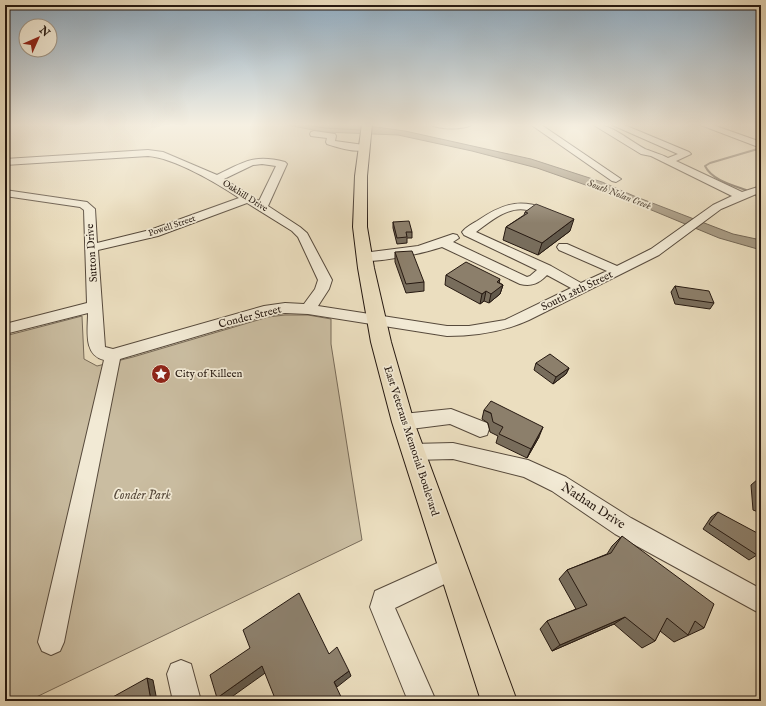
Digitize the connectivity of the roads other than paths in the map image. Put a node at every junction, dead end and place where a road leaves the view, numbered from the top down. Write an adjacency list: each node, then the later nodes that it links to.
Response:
1 (89, 157): 9 (street, Oakhill Drive)
2 (164, 157): 10 (street, Oakhill Drive)
3 (363, 157): 23 (main road, East Veterans Memorial Boulevard)
4 (582, 157): 11 (street)
5 (652, 157): 12 (street)
6 (660, 157): 8 (street)
7 (678, 157): 8 (street)
8 (668, 161): 15 (street)
9 (5, 162)
10 (217, 179): 16 (street, Oakhill Drive); 17 (street)
11 (616, 180)
12 (700, 183)
13 (761, 189): 15 (street, South 28th Street)
14 (5, 193): 22 (street, Sutton Drive)
15 (741, 196): 25 (street, South 28th Street)
16 (249, 198): 17 (street, Oakhill Drive); 22 (street, Powell Street)
17 (262, 207): 28 (street, Oakhill Drive)
18 (564, 219): 19 (street)
19 (468, 232): 20 (street); 24 (street)
20 (444, 242): 23 (street); 24 (street)
21 (563, 246): 25 (street)
22 (92, 248): 27 (street, Sutton Drive)
23 (364, 257): 29 (main road, East Veterans Memorial Boulevard)
24 (546, 269): 26 (street)
25 (619, 271): 26 (street, South 28th Street)
26 (582, 289): 29 (street, South 28th Street)
27 (95, 306): 30 (street); 31 (street, Sutton Drive)
28 (308, 309): 29 (street, Conder Street); 31 (street, Conder Street)
29 (375, 319): 32 (main road, East Veterans Memorial Boulevard)
30 (5, 329)
31 (121, 354): 37 (street)
32 (403, 422): 33 (street); 34 (main road, East Veterans Memorial Boulevard)
33 (480, 429)
34 (412, 452): 35 (main road, East Veterans Memorial Boulevard); 36 (street, Nathan Drive)
35 (453, 568): 40 (street); 41 (main road, East Veterans Memorial Boulevard)
36 (761, 602)
37 (51, 642)
38 (181, 674): 39 (street)
39 (186, 701)
40 (422, 701)
41 (499, 701)

